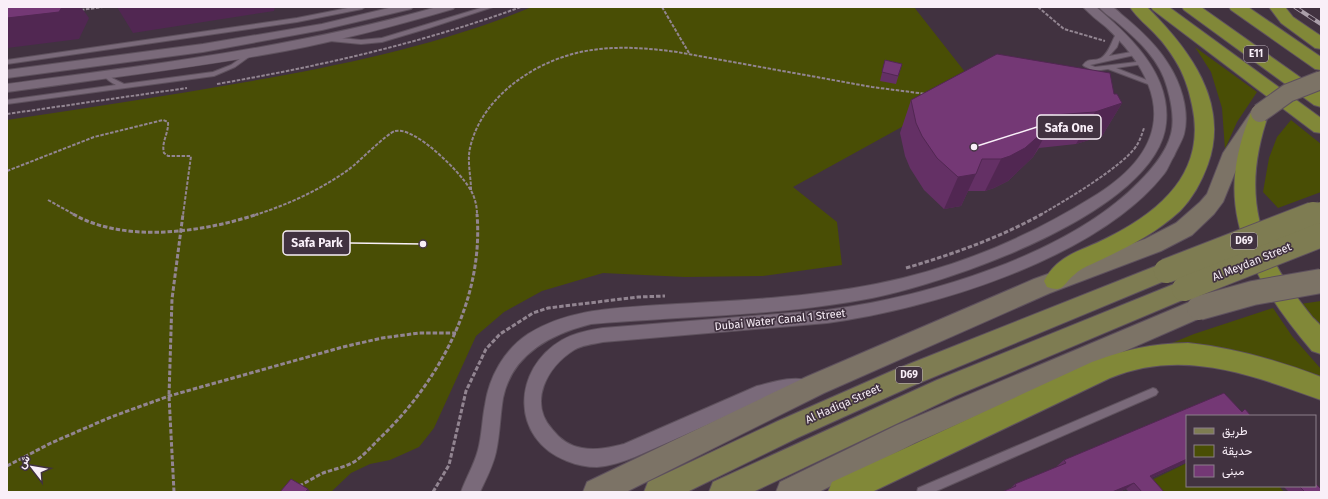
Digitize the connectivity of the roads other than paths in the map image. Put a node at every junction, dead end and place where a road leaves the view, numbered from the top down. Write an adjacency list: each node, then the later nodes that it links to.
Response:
1 (362, 7): 21 (lane)
2 (407, 7): 19 (street)
3 (437, 7): 13 (street)
4 (449, 7): 13 (street)
5 (490, 7): 15 (lane)
6 (1089, 7): 14 (street, Dubai Water Canal 1 Street)
7 (1105, 7): 42 (street, Dubai Water Canal 1 Street)
8 (1138, 7): 38 (highway)
9 (1159, 7): 34 (highway)
10 (1190, 7): 31 (highway, E11)
11 (1237, 7): 22 (highway, E11)
12 (1277, 7): 16 (highway)
13 (426, 14): 15 (street)
14 (1119, 32): 18 (street, Dubai Water Canal 1 Street); 20 (lane)
15 (330, 38): 17 (street)
16 (1321, 44)
17 (251, 53): 25 (street); 29 (lane)
18 (1140, 58): 20 (lane); 23 (lane); 28 (street, Dubai Water Canal 1 Street)
19 (106, 60): 24 (street); 26 (street)
20 (1102, 60): 23 (lane)
21 (7, 63)
22 (1321, 65)
23 (1105, 67): 28 (lane)
24 (7, 74)
25 (106, 74): 29 (lane); 30 (street)
26 (7, 80)
27 (1321, 80): 33 (main road, bridge)
28 (1155, 85): 45 (street, Dubai Water Canal 1 Street)
29 (122, 86): 32 (lane)
30 (7, 88)
31 (1321, 101)
32 (7, 102)
33 (1260, 113): 38 (main road); 41 (highway)
34 (1321, 127)
35 (1321, 211): 37 (main road, Al Meydan Street / D69, bridge)
36 (1321, 235): 40 (main road, Al Meydan Street / D69, bridge)
37 (1166, 271): 47 (main road, Al Hadiqa Street / D69)
38 (1055, 281): 42 (main road)
39 (1321, 281): 40 (main road, bridge)
40 (1192, 299): 48 (main road, D69); 49 (main road)
41 (1321, 344)
42 (815, 385): 46 (main road)
43 (1321, 389): 50 (highway)
44 (1152, 392): 51 (lane)
45 (470, 492)
46 (597, 492)
47 (658, 492)
48 (723, 492)
49 (790, 492)
50 (842, 492)
51 (922, 492)

